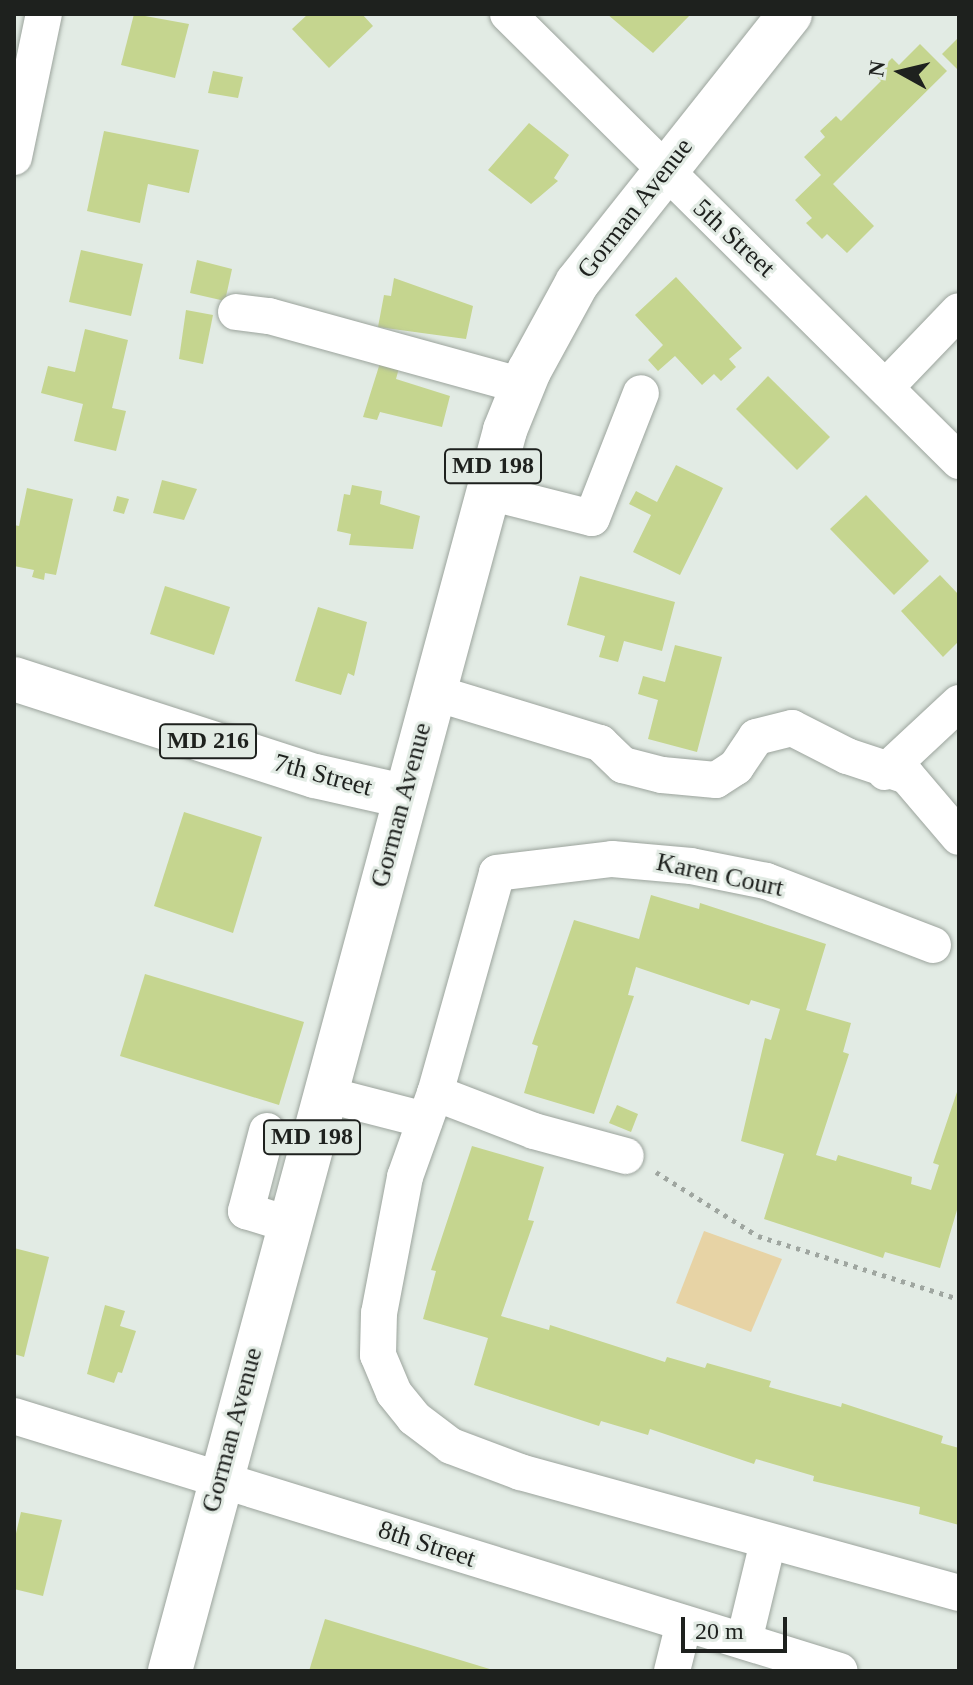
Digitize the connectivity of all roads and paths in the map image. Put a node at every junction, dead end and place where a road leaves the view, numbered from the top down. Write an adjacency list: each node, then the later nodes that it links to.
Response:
1 (44, 14): 4 (street)
2 (508, 14): 5 (street, 5th Street)
3 (790, 14): 5 (main road, Gorman Avenue / MD 198)
4 (14, 157)
5 (663, 171): 8 (main road, Gorman Avenue / MD 198); 9 (street, 5th Street)
6 (959, 311): 9 (street)
7 (236, 312): 8 (street)
8 (523, 386): 12 (main road, Gorman Avenue / MD 198)
9 (886, 387): 11 (street, 5th Street)
10 (641, 393): 12 (street)
11 (959, 461)
12 (485, 491): 14 (main road, Gorman Avenue / MD 198)
13 (14, 679): 17 (main road, 7th Street / MD 216)
14 (432, 692): 16 (street); 17 (main road, Gorman Avenue / MD 198)
15 (959, 703): 16 (street)
16 (885, 772): 18 (street)
17 (404, 796): 20 (main road, Gorman Avenue / MD 198)
18 (959, 837)
19 (933, 945): 21 (street, Karen Court)
20 (324, 1094): 21 (street); 24 (main road, Gorman Avenue / MD 198)
21 (430, 1106): 23 (street); 28 (street)
22 (267, 1131): 24 (street)
23 (626, 1156): 25 (path)
24 (288, 1224): 27 (main road, Gorman Avenue / MD 198)
25 (959, 1299)
26 (14, 1416): 27 (street, 8th Street)
27 (219, 1477): 30 (street, 8th Street); 32 (main road, Gorman Avenue / MD 198)
28 (768, 1542): 29 (street); 31 (street)
29 (959, 1593)
30 (684, 1623): 31 (street, 8th Street); 33 (street)
31 (744, 1641): 34 (street, 8th Street)
32 (170, 1671)
33 (672, 1671)
34 (840, 1671)

